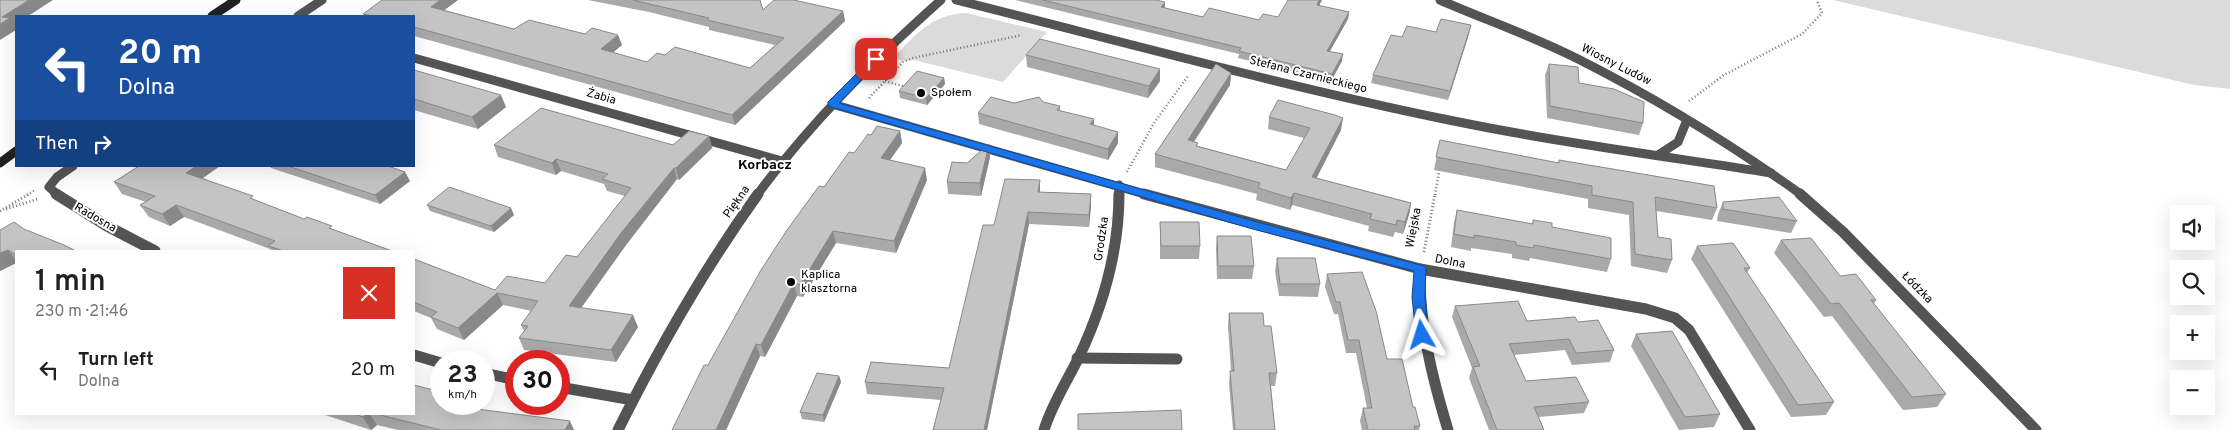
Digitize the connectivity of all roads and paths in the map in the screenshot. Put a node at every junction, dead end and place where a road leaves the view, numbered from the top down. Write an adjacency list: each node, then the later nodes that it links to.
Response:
1 (236, 0): 7 (main road)
2 (322, 0): 8 (street)
3 (941, 0): 14 (street, Piękna)
4 (956, 0): 9 (street, Stefana Czarnieckiego)
5 (1440, 0): 16 (street, Wiosny Ludów)
6 (1817, 0): 16 (path)
7 (214, 15)
8 (300, 15)
9 (1047, 23): 11 (street, Stefana Czarnieckiego); 12 (path)
10 (415, 58): 22 (street, Żabia)
11 (1198, 61): 20 (street, Stefana Czarnieckiego); 27 (path)
12 (885, 81): 13 (path); 15 (path)
13 (909, 88)
14 (832, 104): 15 (street, Dolna); 22 (street, Piękna)
15 (856, 111): 27 (street, Dolna)
16 (1683, 117): 20 (street); 25 (street, Wiosny Ludów)
17 (15, 146): 19 (main road)
18 (15, 152): 23 (main road)
19 (0, 154)
20 (1658, 155): 25 (street, Stefana Czarnieckiego)
21 (1442, 158): 31 (path, Wiejska)
22 (782, 161): 37 (street, Piękna)
23 (0, 163)
24 (71, 167): 26 (street)
25 (1771, 173): 42 (street, Łódzka)
26 (57, 177): 28 (street); 29 (path)
27 (1119, 185): 31 (street, Dolna); 33 (street, Grodzka)
28 (54, 194): 29 (path); 30 (street, Radosna)
29 (0, 210)
30 (153, 250)
31 (1420, 268): 40 (street); 41 (street, Dolna)
32 (415, 355): 35 (street)
33 (1077, 358): 34 (street); 39 (street, Grodzka)
34 (1177, 359)
35 (430, 360)
36 (570, 389): 37 (street)
37 (633, 400): 38 (street, Piękna)
38 (618, 430)
39 (1044, 430)
40 (1448, 430)
41 (1750, 430)
42 (2036, 430)

